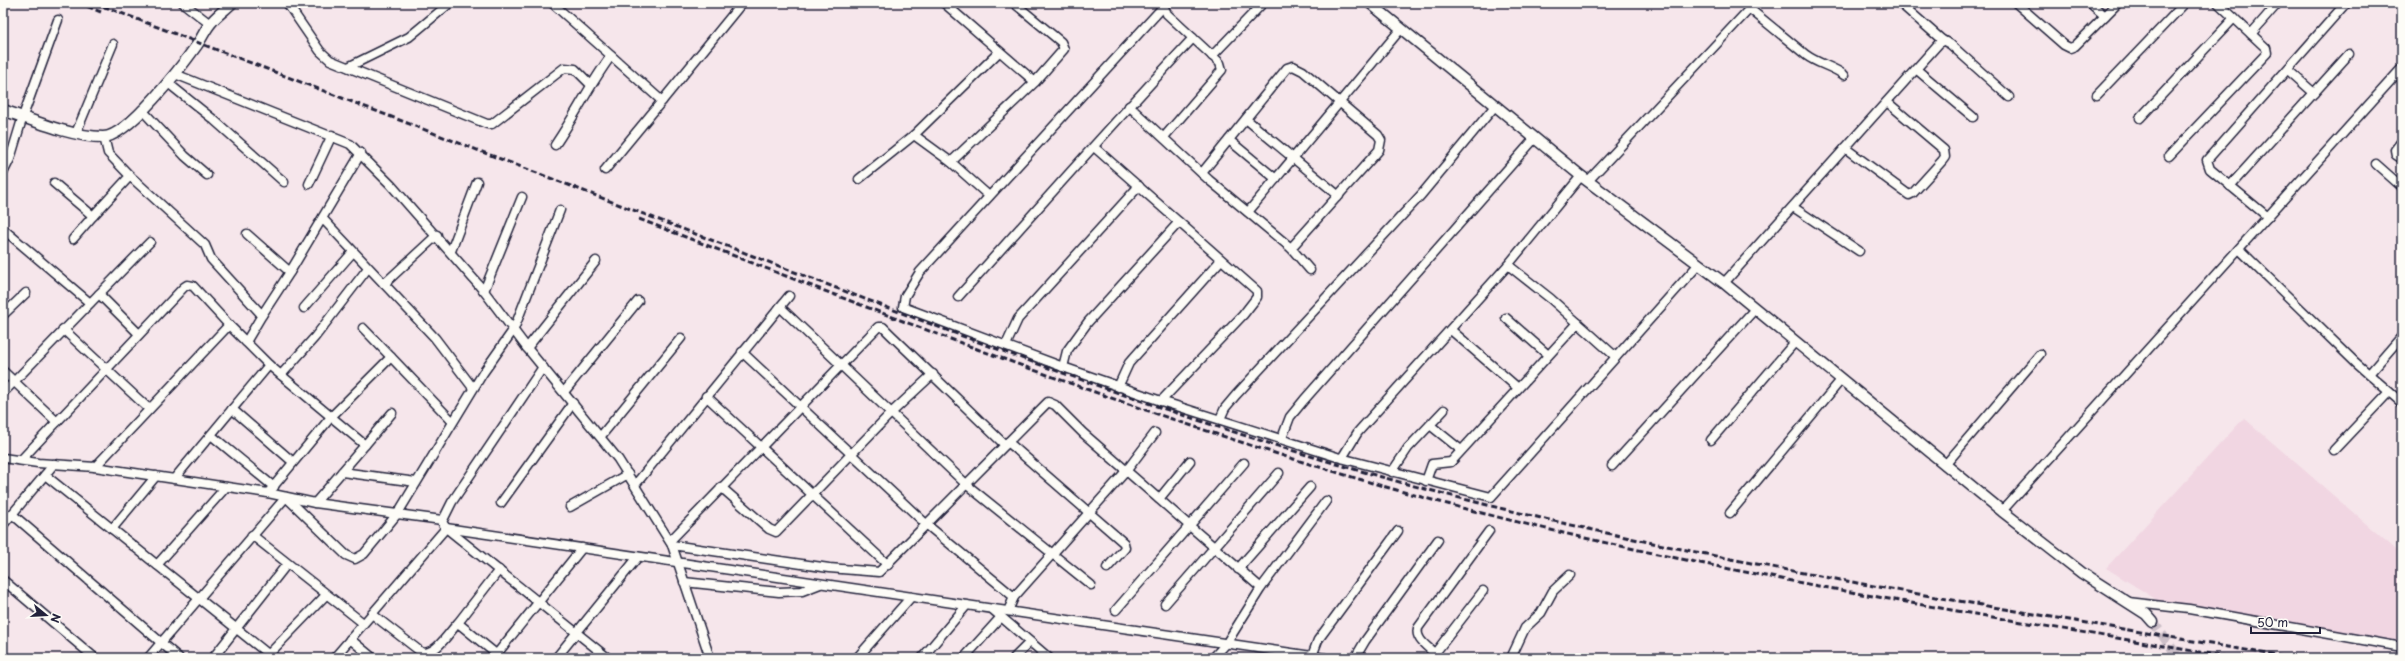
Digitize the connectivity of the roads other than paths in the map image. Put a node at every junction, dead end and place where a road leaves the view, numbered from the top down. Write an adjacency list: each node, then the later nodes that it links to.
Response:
1 (182, 3): 24 (street)
2 (232, 3): 24 (street)
3 (287, 3): 34 (street)
4 (450, 3): 34 (street)
5 (552, 3): 32 (street)
6 (742, 3): 46 (street)
7 (944, 3): 30 (street)
8 (1014, 3): 40 (street)
9 (1263, 3): 33 (street)
10 (1370, 3): 25 (street)
11 (1900, 3): 28 (street)
12 (2016, 3): 21 (street)
13 (2090, 3): 21 (street)
14 (2118, 3): 21 (street)
15 (2185, 3): 44 (street)
16 (2218, 3): 22 (street)
17 (2278, 3): 26 (street)
18 (2346, 3): 37 (street)
19 (1162, 5): 27 (street); 89 (street)
20 (1750, 5): 39 (street); 81 (street)
21 (2105, 16)
22 (2234, 18): 26 (street); 56 (street)
23 (58, 20): 53 (street)
24 (210, 24): 38 (street)
25 (1400, 30): 47 (street); 50 (street)
26 (2251, 34): 69 (street)
27 (1193, 38): 33 (street); 49 (street)
28 (1942, 40): 35 (street); 45 (street)
29 (113, 44): 57 (street)
30 (999, 52): 40 (street); 58 (street)
31 (2349, 54): 43 (street)
32 (611, 56): 42 (street); 46 (street)
33 (1212, 56): 61 (street)
34 (348, 67): 42 (street)
35 (1916, 69): 48 (street); 54 (street)
36 (2402, 69): 96 (street)
37 (2288, 70): 43 (street); 87 (street)
38 (175, 74): 41 (street); 59 (street)
39 (1844, 75)
40 (1034, 82): 72 (street)
41 (168, 83): 52 (street); 82 (street)
42 (590, 84): 65 (street)
43 (2314, 93): 87 (street)
44 (2098, 95)
45 (2008, 97)
46 (662, 101): 74 (street)
47 (1340, 102): 55 (street); 70 (street); 90 (street)
48 (1887, 102): 67 (street); 67 (street)
49 (1129, 106): 61 (street); 66 (street)
50 (1495, 106): 62 (street); 177 (street)
51 (3, 110): 53 (street)
52 (142, 110): 60 (street); 77 (street)
53 (23, 116): 57 (street); 76 (street)
54 (1973, 117)
55 (1246, 118): 63 (street); 70 (street)
56 (2140, 118)
57 (76, 133): 60 (street)
58 (914, 134): 72 (street); 79 (street)
59 (332, 135): 68 (street); 85 (street)
60 (104, 137): 78 (street)
61 (1164, 137): 75 (street)
62 (1535, 138): 81 (street); 184 (street)
63 (1229, 140): 75 (street); 80 (street)
64 (2402, 141): 71 (street)
65 (555, 145)
66 (1094, 147): 86 (street); 122 (street)
67 (1845, 148): 92 (street)
68 (361, 153): 97 (street); 101 (street)
69 (2169, 156)
70 (1293, 158): 80 (street); 90 (street)
71 (2402, 159)
72 (951, 162): 89 (street)
73 (2376, 164): 88 (street)
74 (605, 170)
75 (1202, 172): 94 (street)
76 (3, 173)
77 (208, 175)
78 (130, 176): 95 (street); 129 (street)
79 (859, 179)
80 (1276, 179): 94 (street)
81 (1584, 179): 111 (street); 112 (street)
82 (284, 182)
83 (477, 182): 107 (street)
84 (54, 183): 95 (street)
85 (309, 184)
86 (1138, 186): 98 (street); 142 (street)
87 (2230, 186): 96 (street)
88 (2402, 187)
89 (989, 196): 142 (street)
90 (1339, 196): 104 (street)
91 (522, 197): 118 (street)
92 (1793, 207): 108 (street); 116 (street)
93 (560, 210): 135 (street)
94 (1248, 212): 104 (street)
95 (93, 216): 102 (street)
96 (2268, 217): 105 (street)
97 (323, 219): 106 (street); 115 (street)
98 (1179, 222): 109 (street); 152 (street)
99 (3, 228): 124 (street)
100 (247, 234): 115 (street)
101 (436, 235): 107 (street); 117 (street)
102 (73, 239)
103 (150, 242): 120 (street)
104 (1291, 248): 114 (street)
105 (2239, 248): 156 (street); 226 (street)
106 (353, 252): 113 (street); 126 (street)
107 (452, 252): 118 (street)
108 (1859, 252)
109 (1222, 260): 160 (street); 167 (street)
110 (596, 261): 143 (street)
111 (1699, 264): 116 (street); 148 (street)
112 (1508, 265): 131 (street); 136 (street)
113 (368, 268): 117 (street); 157 (street)
114 (1310, 270)
115 (290, 272): 129 (street)
116 (1724, 283): 127 (street)
117 (384, 284): 161 (street)
118 (484, 291): 135 (street)
119 (26, 293): 128 (street)
120 (99, 294): 124 (street); 137 (street)
121 (789, 296): 125 (street)
122 (958, 297)
123 (638, 301): 163 (street)
124 (90, 303): 134 (street)
125 (780, 307): 144 (street); 149 (street)
126 (304, 308)
127 (1755, 309): 141 (street); 200 (street)
128 (3, 315)
129 (262, 315): 140 (street)
130 (1506, 318): 146 (street)
131 (1578, 323): 146 (street); 148 (street)
132 (229, 325): 137 (street); 140 (street); 171 (street)
133 (363, 328): 147 (street)
134 (63, 329): 153 (street); 159 (street)
135 (514, 329): 143 (street); 161 (street)
136 (1451, 330): 162 (street); 193 (street)
137 (138, 334): 153 (street)
138 (2402, 336): 156 (street)
139 (681, 338): 183 (street)
140 (246, 342): 150 (street)
141 (1795, 342): 158 (street); 185 (street)
142 (1006, 344): 152 (street)
143 (527, 348): 151 (street)
144 (742, 352): 166 (street); 170 (street)
145 (2040, 354): 199 (street)
146 (1548, 355): 162 (street)
147 (391, 357): 176 (street); 178 (street)
148 (1616, 357): 210 (street)
149 (840, 364): 155 (street); 170 (street); 175 (street)
150 (269, 365): 157 (street); 172 (street)
151 (543, 367): 163 (street); 231 (street)
152 (1063, 367): 160 (street)
153 (106, 368): 171 (street); 179 (street)
154 (3, 370): 159 (street)
155 (933, 374): 175 (street); 186 (street)
156 (2369, 374): 164 (street)
157 (281, 375): 176 (street)
158 (1841, 380): 199 (street); 228 (street)
159 (14, 381): 165 (street); 179 (street)
160 (1118, 387): 167 (street)
161 (473, 388): 178 (street)
162 (1518, 388): 189 (street)
163 (564, 392): 168 (street)
164 (2389, 392): 169 (street); 190 (street)
165 (3, 393)
166 (706, 396): 188 (street); 212 (street)
167 (1161, 401): 177 (street)
168 (573, 403): 183 (street); 224 (street)
169 (2402, 403)
170 (799, 406): 188 (street); 191 (street)
171 (150, 409): 201 (street)
172 (232, 409): 182 (street); 196 (street)
173 (1444, 410): 180 (street)
174 (392, 414): 187 (street)
175 (890, 414): 191 (street); 213 (street)
176 (330, 418): 187 (street); 196 (street)
177 (1220, 419): 184 (street)
178 (452, 421): 211 (street)
179 (57, 422): 194 (street)
180 (1430, 425): 189 (street); 204 (street)
181 (1155, 433): 202 (street)
182 (212, 435): 209 (street); 214 (street)
183 (602, 436): 206 (street)
184 (1282, 438): 193 (street)
185 (1711, 440)
186 (1006, 443): 202 (street); 213 (street); 230 (street)
187 (365, 444): 203 (street)
188 (760, 447): 216 (street); 219 (street)
189 (1461, 450): 210 (street)
190 (2334, 450)
191 (852, 454): 219 (street); 232 (street)
192 (3, 458): 194 (street)
193 (1342, 458): 204 (street)
194 (21, 460): 198 (street)
195 (1190, 460): 221 (street)
196 (293, 462): 214 (street)
197 (1244, 463): 234 (street)
198 (54, 464): 201 (street); 207 (street)
199 (1945, 465): 226 (street)
200 (1612, 466)
201 (95, 467): 208 (street)
202 (1127, 470): 221 (street); 230 (street)
203 (342, 472): 211 (street); 223 (street)
204 (1392, 472): 210 (street)
205 (1279, 473): 242 (street)
206 (628, 474): 212 (street); 225 (street)
207 (44, 475): 229 (street); 236 (street)
208 (156, 476): 209 (street); 236 (street)
209 (174, 479): 215 (street)
210 (1426, 481)
211 (416, 482): 227 (street)
212 (635, 485): 243 (street)
213 (968, 485): 232 (street); 244 (street)
214 (274, 486): 218 (street)
215 (226, 487): 218 (street); 247 (street)
216 (721, 487): 219 (street); 243 (street)
217 (1310, 487): 250 (street)
218 (268, 493): 220 (street)
219 (811, 495): 248 (street)
220 (286, 497): 223 (street); 227 (street); 239 (street)
221 (1159, 499): 234 (street)
222 (1326, 501): 257 (street)
223 (314, 503): 227 (street)
224 (501, 503)
225 (570, 507)
226 (2002, 511): 264 (street)
227 (398, 513): 231 (street)
228 (1730, 513)
229 (12, 514): 233 (street); 280 (street)
230 (1088, 514): 244 (street); 249 (street)
231 (442, 520): 235 (street)
232 (926, 524): 248 (street); 262 (street)
233 (3, 525)
234 (1189, 527): 242 (street); 269 (street)
235 (446, 528): 241 (street); 251 (street); 270 (street)
236 (112, 529): 247 (street)
237 (1398, 531): 283 (street)
238 (1489, 531): 287 (street)
239 (252, 535): 246 (street); 261 (street)
240 (1438, 540): 284 (street)
241 (582, 548): 245 (street); 263 (street)
242 (1215, 549): 250 (street); 265 (street)
243 (673, 550): 245 (street); 248 (street); 254 (street); 255 (street)
244 (1051, 554): 256 (street); 262 (street)
245 (638, 557): 276 (street)
246 (287, 564): 259 (street); 275 (street)
247 (157, 565): 261 (street)
248 (888, 565)
249 (1107, 568)
250 (1238, 569): 257 (street)
251 (499, 570): 263 (street); 274 (street)
252 (1570, 575): 305 (street)
253 (3, 580): 289 (street)
254 (684, 582): 255 (street); 297 (street)
255 (821, 584): 260 (street)
256 (1091, 585)
257 (1261, 588): 278 (street)
258 (1483, 591): 287 (street)
259 (326, 595): 273 (street); 285 (street)
260 (911, 597): 266 (street); 298 (street)
261 (198, 599): 275 (street); 280 (street)
262 (1013, 599): 268 (street)
263 (538, 602): 276 (street); 286 (street)
264 (2128, 602): 272 (street); 281 (street)
265 (1165, 604)
266 (967, 605): 267 (street); 299 (street)
267 (992, 609): 268 (street); 271 (street)
268 (1008, 610): 278 (street)
269 (1116, 610)
270 (372, 614): 273 (street); 274 (street)
271 (1001, 617): 279 (street); 300 (street)
272 (2153, 622)
273 (363, 623): 277 (street)
274 (458, 623): 286 (street)
275 (237, 627): 285 (street); 292 (street)
276 (578, 633): 295 (street); 296 (street)
277 (350, 639): 293 (street); 294 (street)
278 (1227, 640): 283 (street); 303 (street)
279 (1030, 642): 301 (street); 302 (street)
280 (161, 643): 290 (street); 291 (street)
281 (2402, 647)
282 (3, 654): 288 (street)
283 (1308, 654): 304 (street)
284 (1356, 655)
285 (271, 656)
286 (499, 656)
287 (1433, 656)
288 (7, 658)
289 (95, 658)
290 (148, 658)
291 (179, 658)
292 (213, 658)
293 (334, 658)
294 (373, 658)
295 (556, 658)
296 (608, 658)
297 (710, 658)
298 (857, 658)
299 (922, 658)
300 (964, 658)
301 (1014, 658)
302 (1049, 658)
303 (1213, 658)
304 (1325, 658)
305 (1511, 658)

